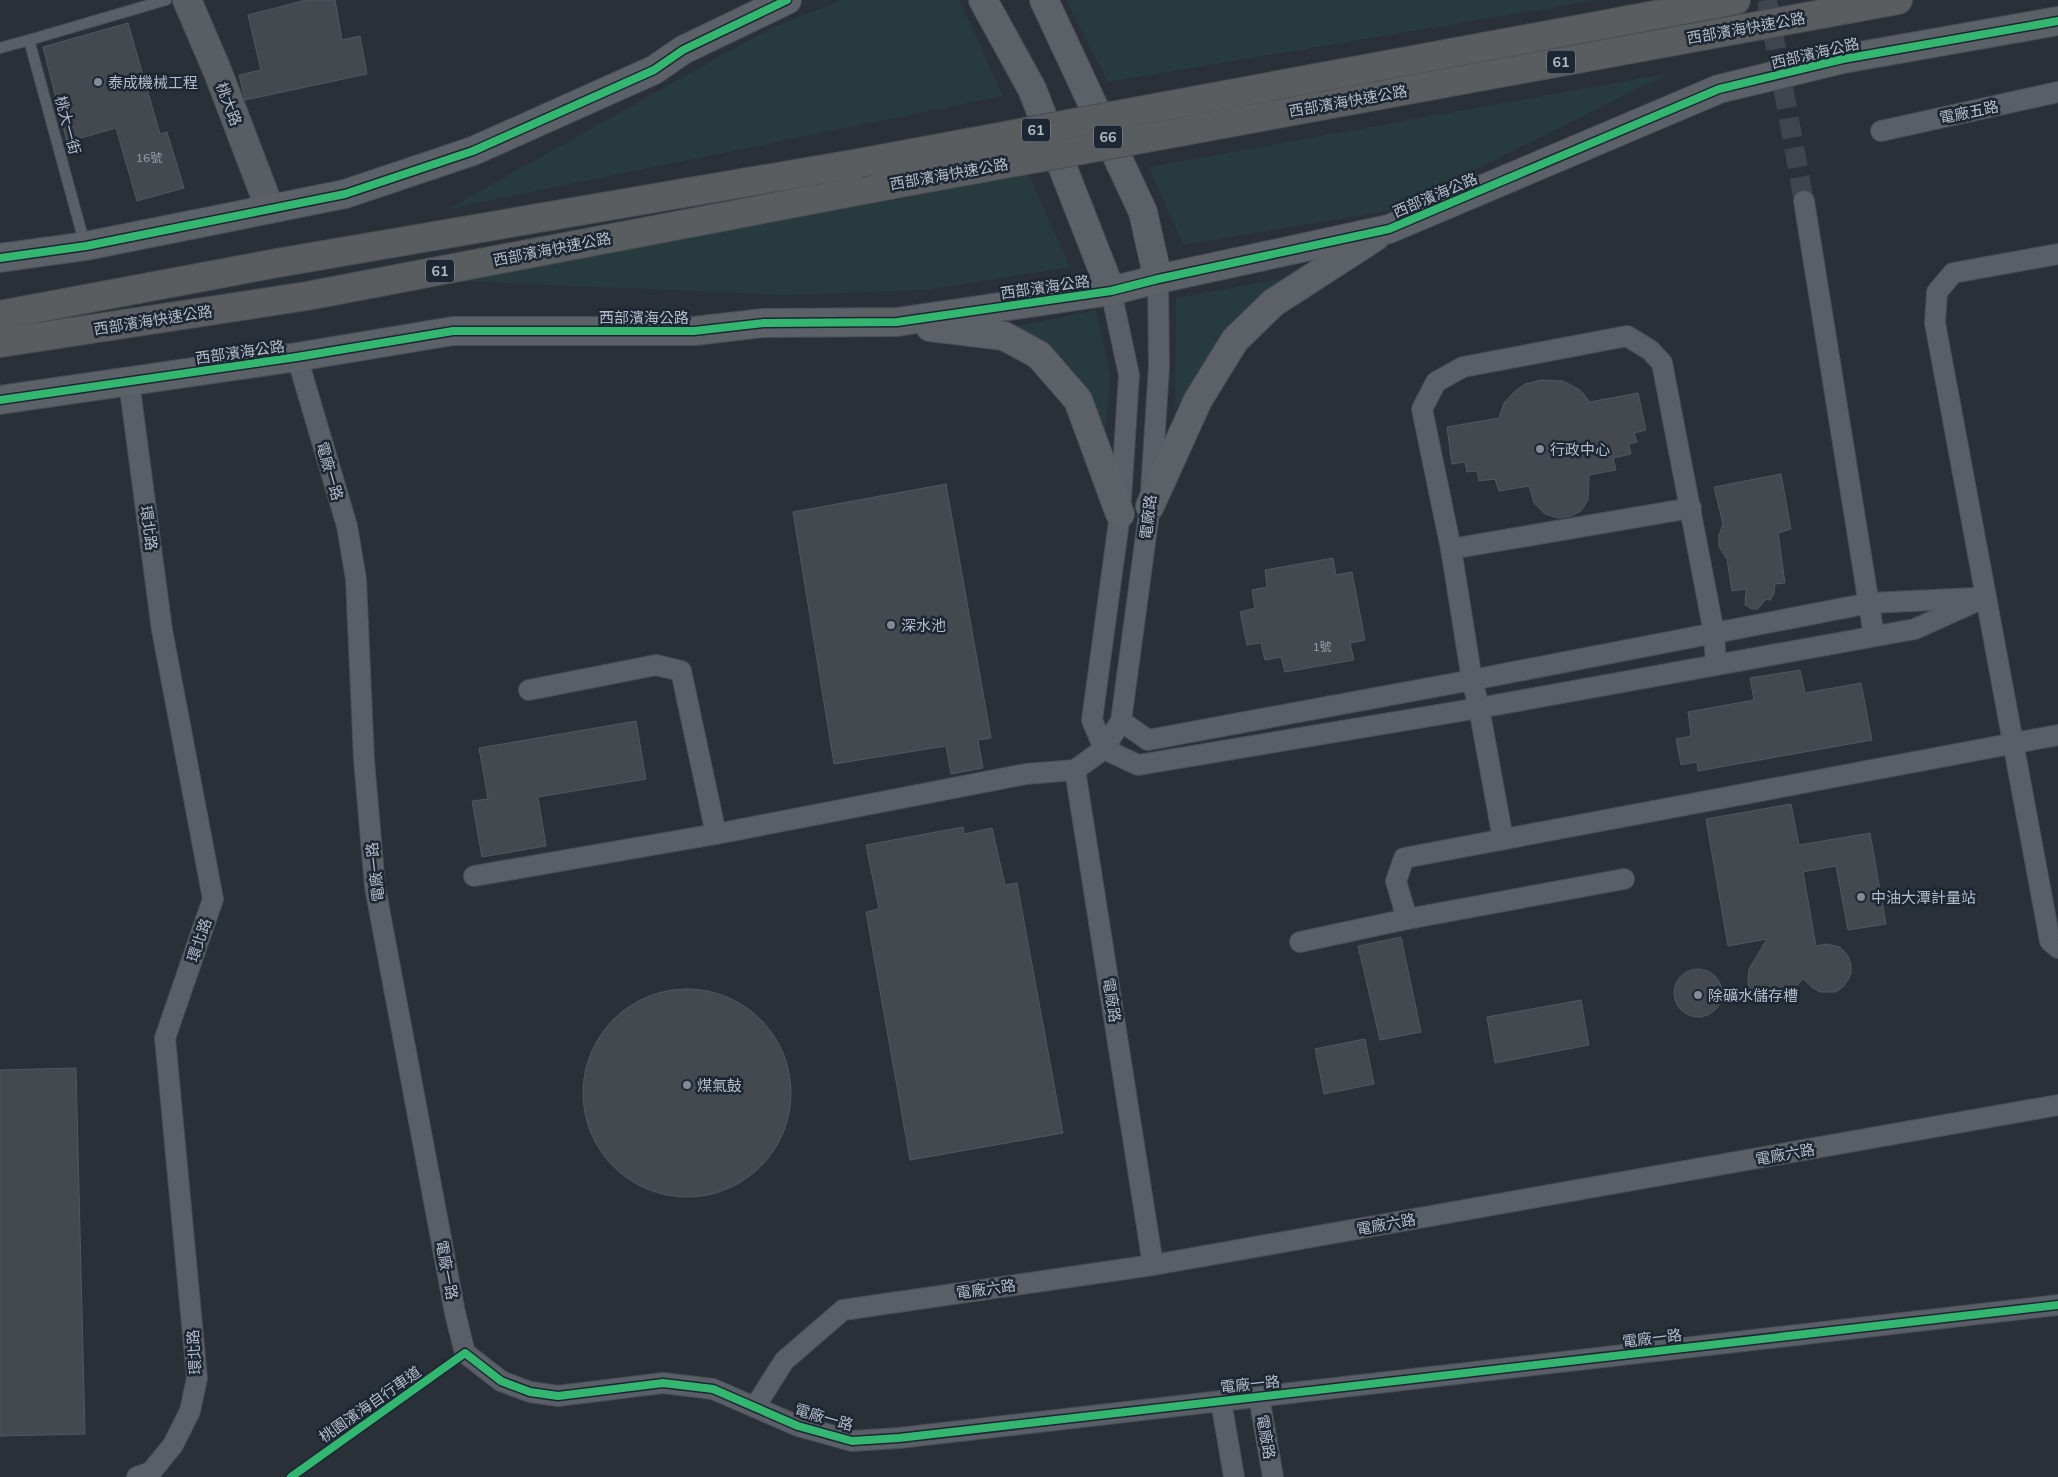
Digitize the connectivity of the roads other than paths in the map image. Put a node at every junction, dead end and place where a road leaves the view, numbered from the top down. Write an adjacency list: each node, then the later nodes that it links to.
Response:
1 (166, 0): 10 (lane)
2 (187, 0): 16 (street, 桃大路)
3 (748, 0): 12 (main road)
4 (787, 0): 12 (main road)
5 (983, 0): 22 (main road)
6 (1044, 0): 21 (main road, 66)
7 (1736, 0): 23 (highway, 西部濱海快速公路 / 61, bridge)
8 (1898, 0): 25 (highway, 西部濱海快速公路 / 61, bridge)
9 (2058, 21): 17 (main road, 西部濱海公路)
10 (29, 40): 11 (lane); 18 (lane, 桃大一街)
11 (0, 48)
12 (683, 50): 16 (main road)
13 (2058, 92): 14 (street, 電廠五路)
14 (1881, 131)
15 (1804, 201): 34 (street)
16 (270, 209): 18 (main road)
17 (1389, 228): 21 (main road, 西部濱海公路); 29 (main road)
18 (86, 246): 20 (main road)
19 (2058, 254): 33 (street)
20 (0, 258)
21 (1158, 279): 22 (main road, 西部濱海公路); 29 (street, 電廠路)
22 (1111, 291): 24 (main road, 西部濱海公路); 31 (street, 電廠路)
23 (0, 315)
24 (897, 322): 26 (main road, 西部濱海公路); 31 (main road)
25 (0, 343)
26 (297, 358): 27 (main road, 西部濱海公路); 58 (street, 電廠一路)
27 (129, 382): 28 (main road, 西部濱海公路); 59 (street, 環北路)
28 (0, 400)
29 (1150, 506): 41 (street, 電廠路)
30 (1691, 508): 32 (street); 32 (street); 35 (street)
31 (1120, 514): 44 (street, 電廠路)
32 (1451, 548): 38 (street)
33 (1986, 597): 34 (street); 36 (street); 43 (street)
34 (1870, 603): 35 (street); 36 (street)
35 (1714, 633): 37 (street); 38 (street)
36 (1874, 636): 37 (street)
37 (1716, 665): 40 (street)
38 (1472, 680): 40 (street); 41 (street)
39 (529, 690): 46 (street)
40 (1480, 708): 44 (street); 47 (street)
41 (1121, 722): 44 (street, 電廠路)
42 (2058, 735): 43 (street)
43 (2014, 743): 47 (street); 52 (street)
44 (1104, 749): 45 (street, 電廠路)
45 (1075, 770): 46 (street); 54 (street, 電廠路)
46 (716, 834): 48 (street)
47 (1503, 839): 50 (street)
48 (474, 876)
49 (1624, 879): 50 (street)
50 (1407, 919): 51 (street)
51 (1300, 942)
52 (2058, 948)
53 (2058, 1106): 54 (street, 電廠六路)
54 (1153, 1265): 58 (street, 電廠六路)
55 (2058, 1305): 56 (street, 電廠一路)
56 (1259, 1397): 57 (street, 電廠一路); 61 (street, 電廠路)
57 (1221, 1401): 58 (street, 電廠一路); 60 (street)
58 (754, 1407)
59 (137, 1477)
60 (1234, 1477)
61 (1273, 1477)

